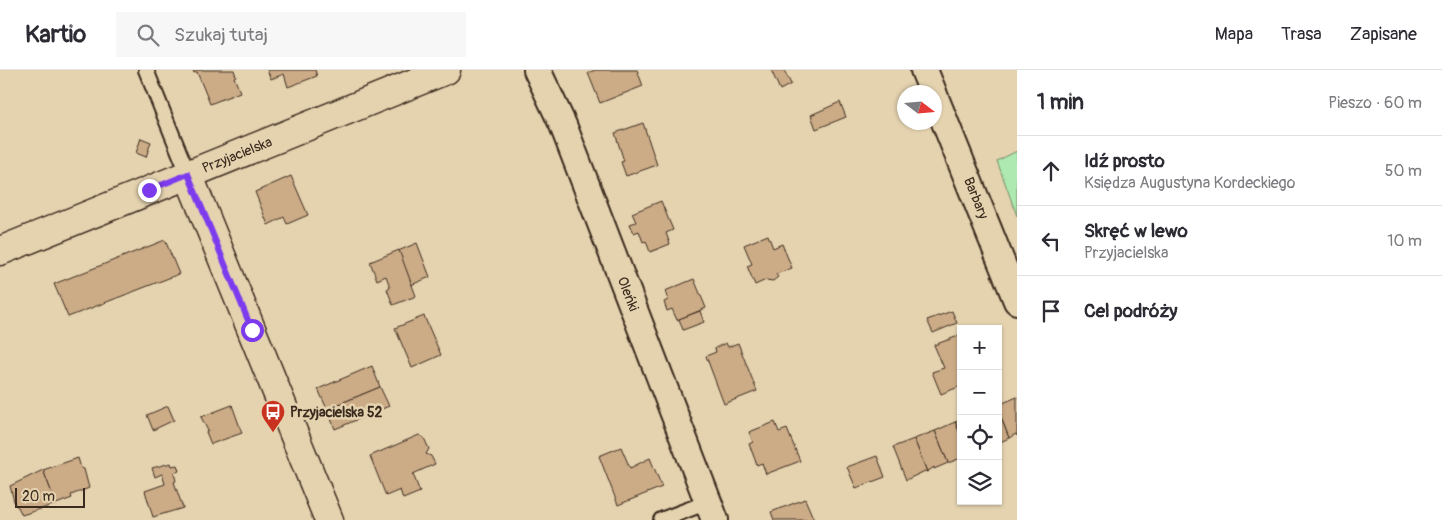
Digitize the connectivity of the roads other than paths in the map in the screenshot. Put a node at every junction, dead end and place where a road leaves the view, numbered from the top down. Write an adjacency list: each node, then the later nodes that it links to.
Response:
1 (146, 70): 7 (lane)
2 (446, 70): 7 (street, Przyjacielska)
3 (537, 70): 10 (street, Oleńki)
4 (924, 70): 5 (street, Barbary)
5 (930, 85)
6 (942, 114): 9 (street, Barbary)
7 (188, 174): 8 (street, Przyjacielska); 11 (street)
8 (0, 251)
9 (1017, 301)
10 (711, 511): 12 (lane)
11 (329, 520)
12 (662, 520)

